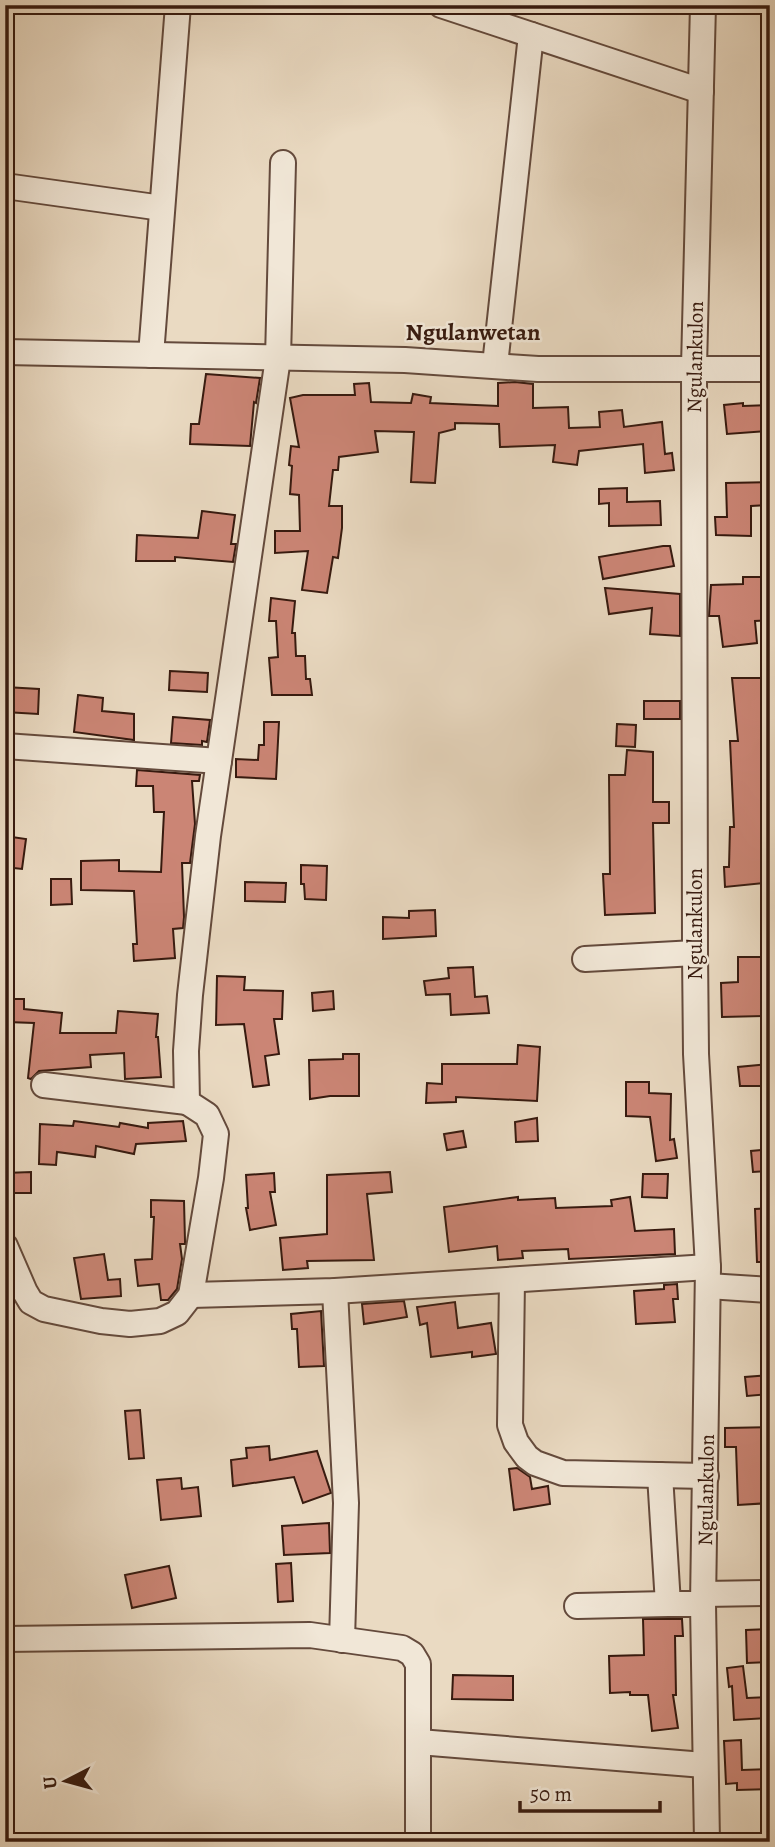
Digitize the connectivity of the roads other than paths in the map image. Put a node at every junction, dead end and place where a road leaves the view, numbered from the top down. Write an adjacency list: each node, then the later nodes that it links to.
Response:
1 (178, 5): 8 (street)
2 (440, 5): 4 (street)
3 (703, 5): 5 (street, Ngulankulon)
4 (531, 35): 5 (street); 12 (street)
5 (701, 91): 13 (street, Ngulankulon)
6 (283, 163): 11 (street)
7 (5, 186): 8 (street)
8 (162, 208): 10 (street)
9 (5, 352): 10 (street)
10 (151, 355): 11 (street)
11 (278, 358): 12 (street); 16 (street)
12 (495, 365): 13 (street)
13 (694, 367): 14 (street); 17 (street, Ngulankulon)
14 (770, 369)
15 (5, 746): 16 (street)
16 (219, 761): 20 (street)
17 (695, 953): 18 (street); 22 (street, Ngulankulon)
18 (585, 959)
19 (44, 1085): 20 (street)
20 (187, 1102): 26 (street)
21 (5, 1246): 26 (street)
22 (708, 1276): 23 (street); 24 (street); 28 (street, Ngulankulon)
23 (512, 1280): 25 (street); 27 (street)
24 (770, 1290)
25 (335, 1291): 26 (street); 34 (street)
26 (191, 1295)
27 (660, 1475): 28 (street); 31 (street)
28 (706, 1476): 30 (street, Ngulankulon)
29 (770, 1592): 30 (street)
30 (704, 1599): 31 (street); 36 (street, Ngulankulon)
31 (668, 1604): 32 (street)
32 (577, 1606)
33 (5, 1639): 34 (street)
34 (342, 1640): 35 (street)
35 (419, 1742): 36 (street); 37 (street)
36 (704, 1765): 38 (street, Ngulankulon)
37 (418, 1842)
38 (707, 1842)

